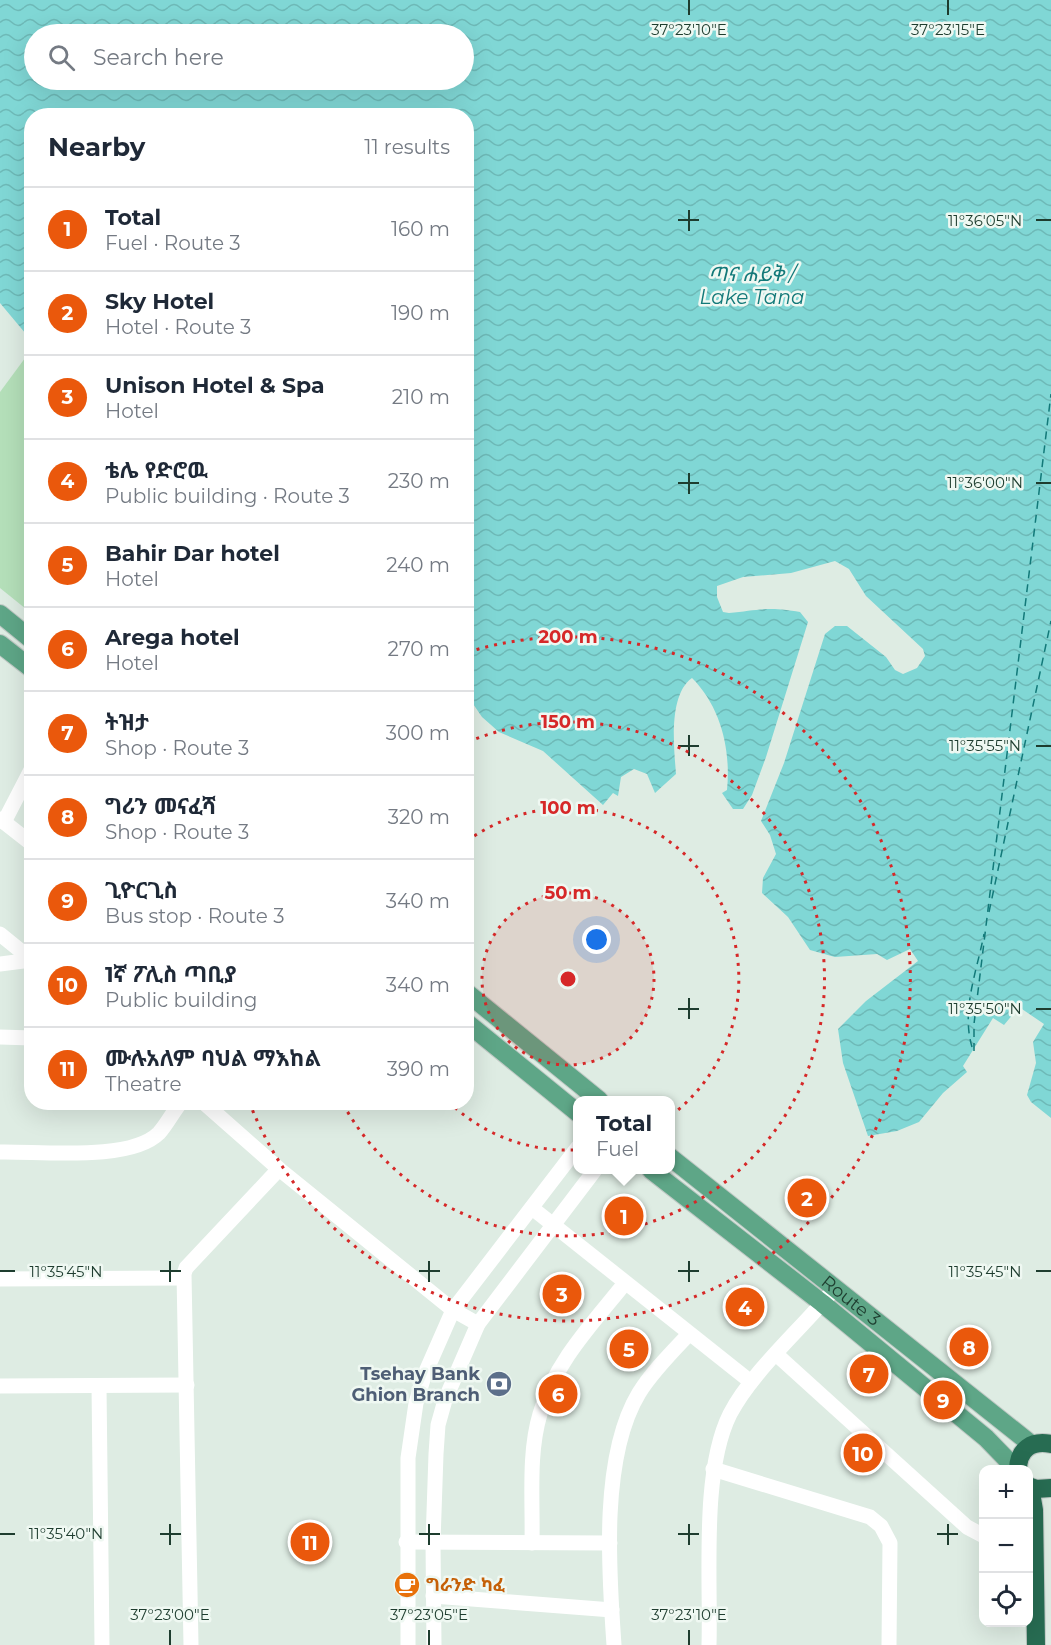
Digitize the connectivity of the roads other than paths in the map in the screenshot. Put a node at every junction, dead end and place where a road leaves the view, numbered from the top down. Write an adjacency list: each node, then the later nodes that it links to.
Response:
1 (0, 614): 2 (main road)
2 (24, 634)
3 (0, 644): 4 (main road)
4 (24, 663)
5 (24, 782): 6 (street)
6 (2, 820): 7 (street)
7 (24, 838)
8 (0, 934): 9 (street)
9 (24, 954)
10 (24, 961): 11 (street)
11 (0, 964)
12 (474, 999): 16 (main road)
13 (474, 1028): 17 (main road)
14 (0, 1037): 15 (street)
15 (24, 1038)
16 (593, 1096)
17 (573, 1109)
18 (175, 1110): 20 (street)
19 (212, 1110): 23 (street)
20 (0, 1152)
21 (573, 1154): 26 (street)
22 (675, 1161): 31 (main road, Route 3)
23 (279, 1168): 28 (street); 33 (street)
24 (592, 1174): 27 (street)
25 (656, 1174): 32 (main road)
26 (532, 1208): 27 (street); 33 (street)
27 (553, 1225): 30 (street); 34 (street)
28 (183, 1278): 29 (street); 38 (street)
29 (0, 1279)
30 (625, 1283): 35 (street); 51 (street)
31 (836, 1287): 32 (street); 41 (main road, Route 3)
32 (822, 1303): 36 (street); 43 (main road)
33 (453, 1310): 34 (street); 49 (street)
34 (478, 1324): 50 (street)
35 (689, 1334): 37 (street); 52 (street)
36 (777, 1355): 37 (street); 48 (street)
37 (751, 1382): 45 (street)
38 (187, 1385): 40 (street); 57 (street)
39 (0, 1386): 40 (street)
40 (99, 1386): 56 (street)
41 (1031, 1444): 42 (highway); 44 (highway)
42 (1051, 1444)
43 (1012, 1465)
44 (1018, 1465)
45 (713, 1469): 61 (street); 62 (street)
46 (1033, 1488): 47 (highway)
47 (1051, 1488)
48 (979, 1533)
49 (406, 1542): 50 (street); 58 (street)
50 (433, 1542): 51 (street); 54 (street)
51 (532, 1543): 52 (street)
52 (610, 1543): 55 (street)
53 (1033, 1570): 63 (highway)
54 (433, 1596): 55 (street); 59 (street)
55 (612, 1610): 60 (street)
56 (102, 1645)
57 (191, 1645)
58 (408, 1645)
59 (434, 1645)
60 (614, 1645)
61 (710, 1645)
62 (889, 1645)
63 (1036, 1645)

